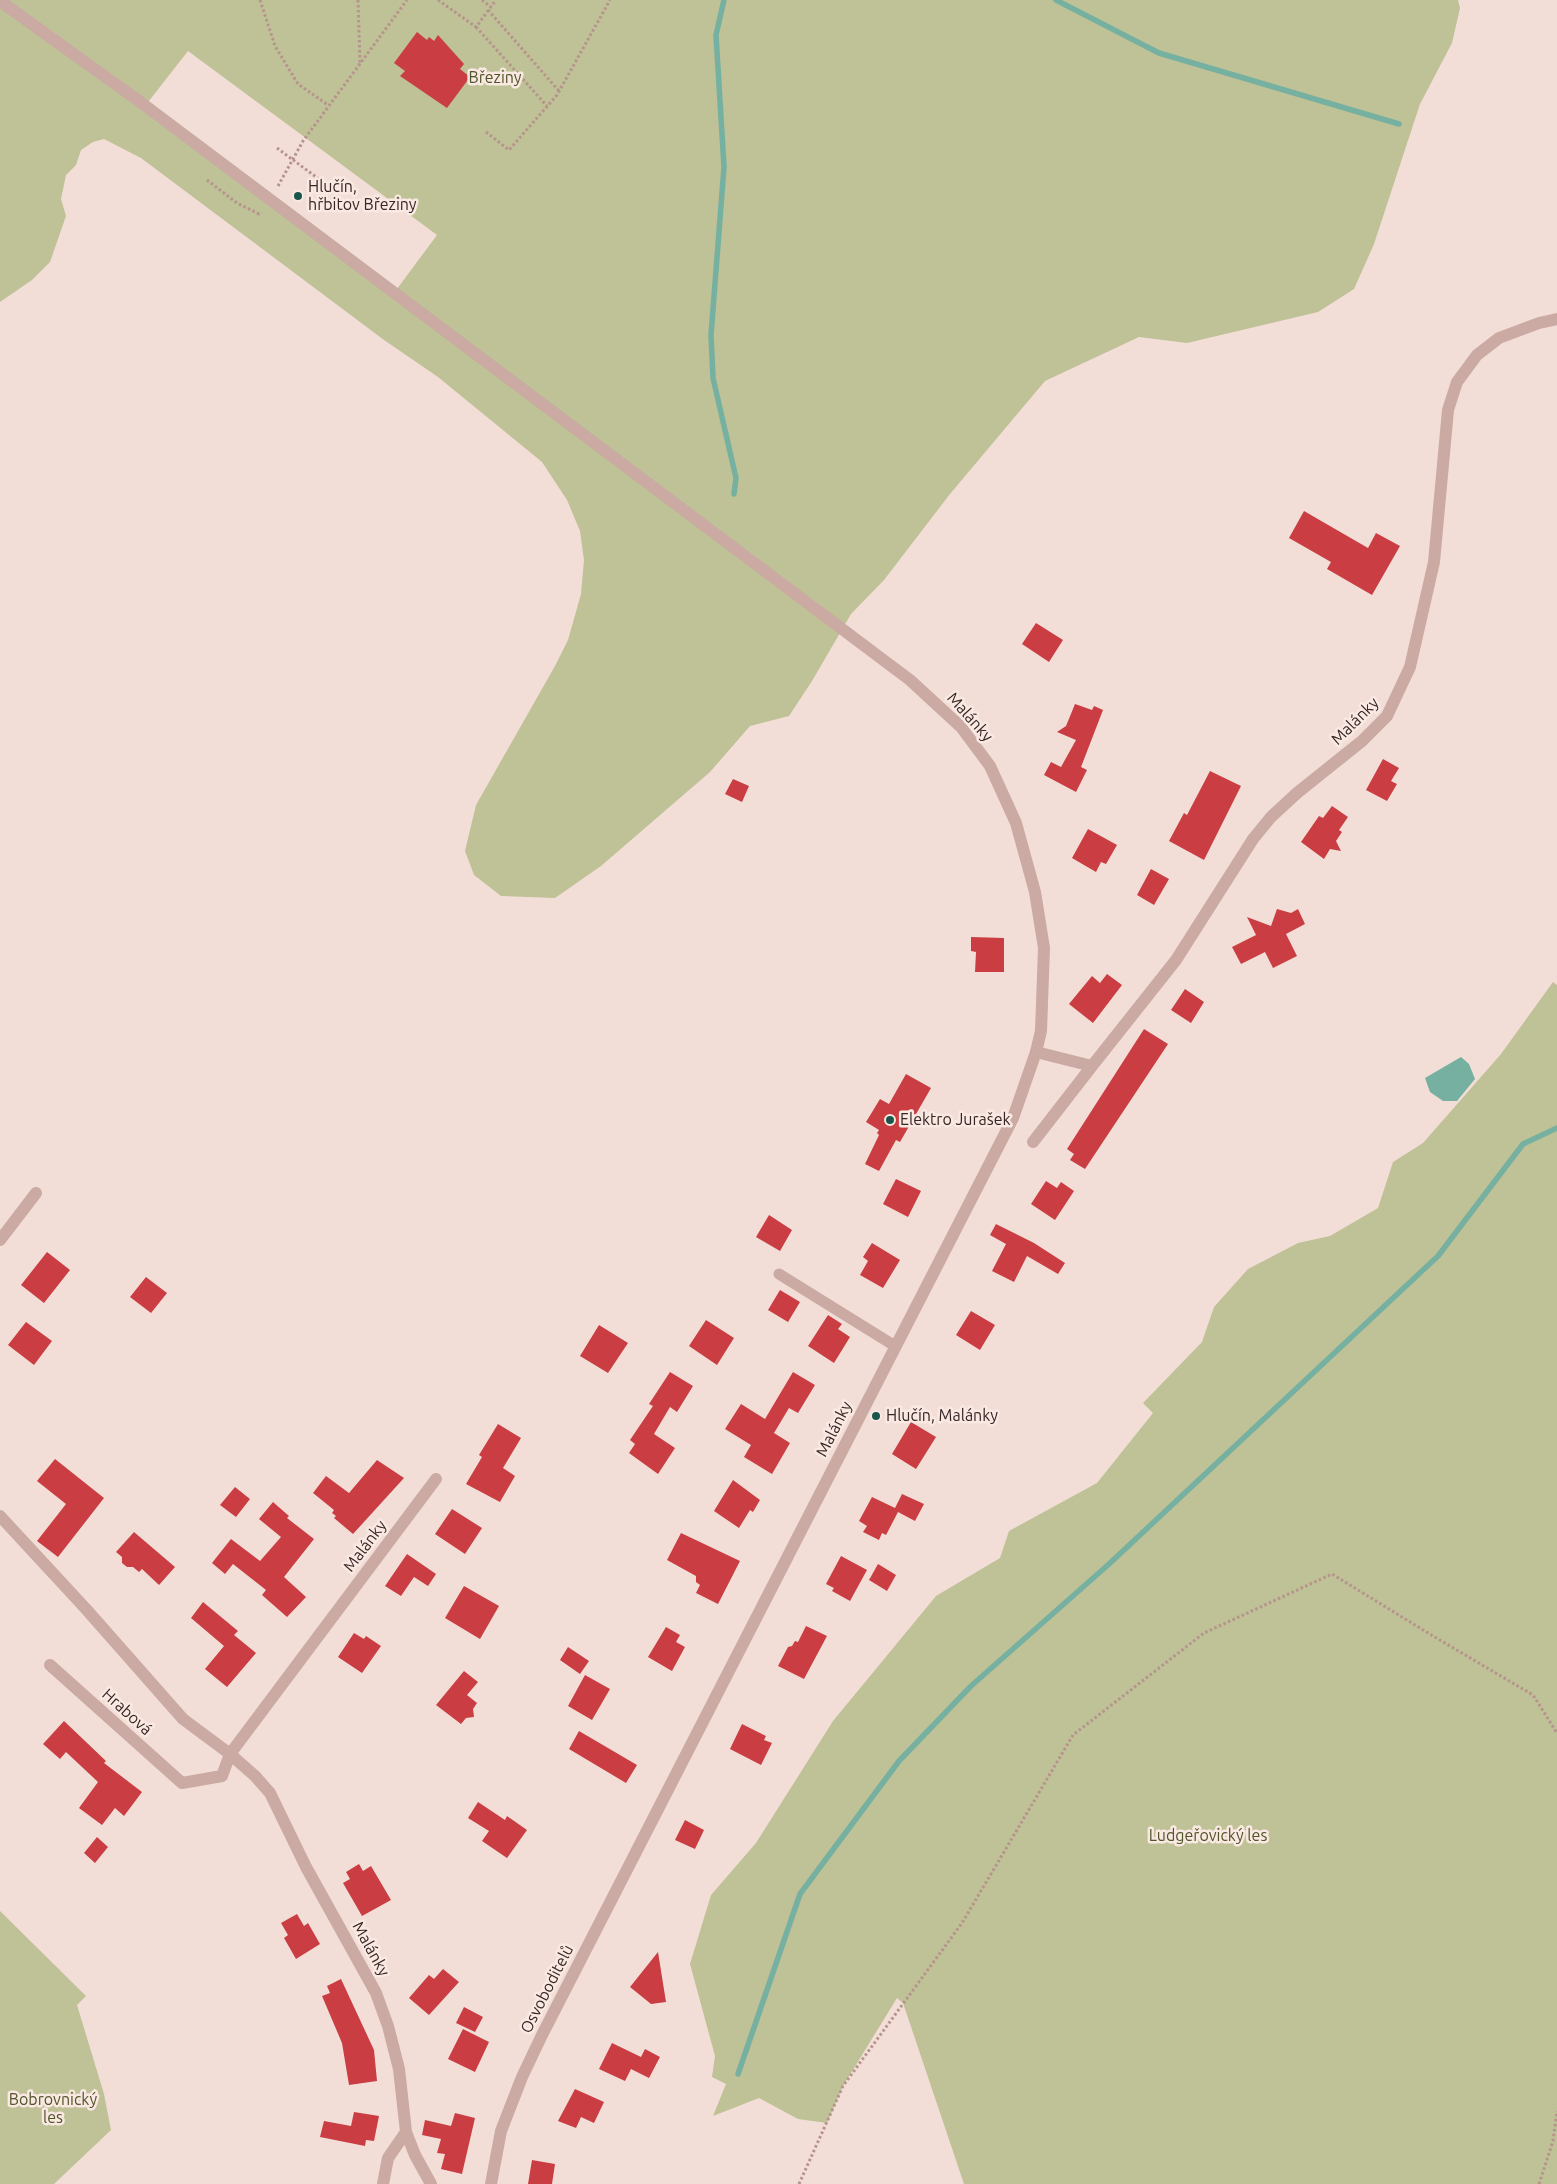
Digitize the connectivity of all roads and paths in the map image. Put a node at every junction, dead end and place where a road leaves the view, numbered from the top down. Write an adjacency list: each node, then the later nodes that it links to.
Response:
1 (260, 0): 13 (path)
2 (358, 0): 11 (path)
3 (407, 0): 11 (path)
4 (438, 0): 10 (path)
5 (482, 0): 9 (path)
6 (496, 0): 9 (path)
7 (610, 0): 12 (path)
8 (0, 1): 20 (street, Malánky)
9 (490, 9): 10 (path); 12 (path)
10 (476, 27): 14 (path)
11 (360, 64): 13 (path)
12 (559, 91): 14 (path)
13 (328, 105): 17 (path)
14 (547, 106): 15 (path)
15 (486, 132)
16 (278, 148): 17 (path)
17 (292, 160): 19 (path); 20 (path)
18 (207, 180): 20 (path)
19 (336, 191)
20 (270, 201): 22 (street, Malánky)
21 (1557, 319): 23 (street, Malánky)
22 (1036, 1052): 23 (street); 28 (street, Malánky)
23 (1092, 1066): 24 (street, Malánky)
24 (1033, 1142)
25 (36, 1193): 26 (street)
26 (0, 1240)
27 (779, 1274): 28 (lane)
28 (895, 1346): 35 (street, Malánky)
29 (436, 1479): 33 (street, Malánky)
30 (0, 1516): 33 (street, Malánky)
31 (50, 1665): 34 (street, Hrabová)
32 (1557, 1733): 41 (path)
33 (230, 1754): 34 (street, Malánky); 37 (street, Malánky)
34 (182, 1784)
35 (653, 1817): 40 (street, Osvoboditelů)
36 (1557, 2112): 42 (path)
37 (406, 2132): 38 (street); 39 (street, Malánky)
38 (383, 2184)
39 (431, 2184)
40 (491, 2184)
41 (799, 2184)
42 (1539, 2184)

